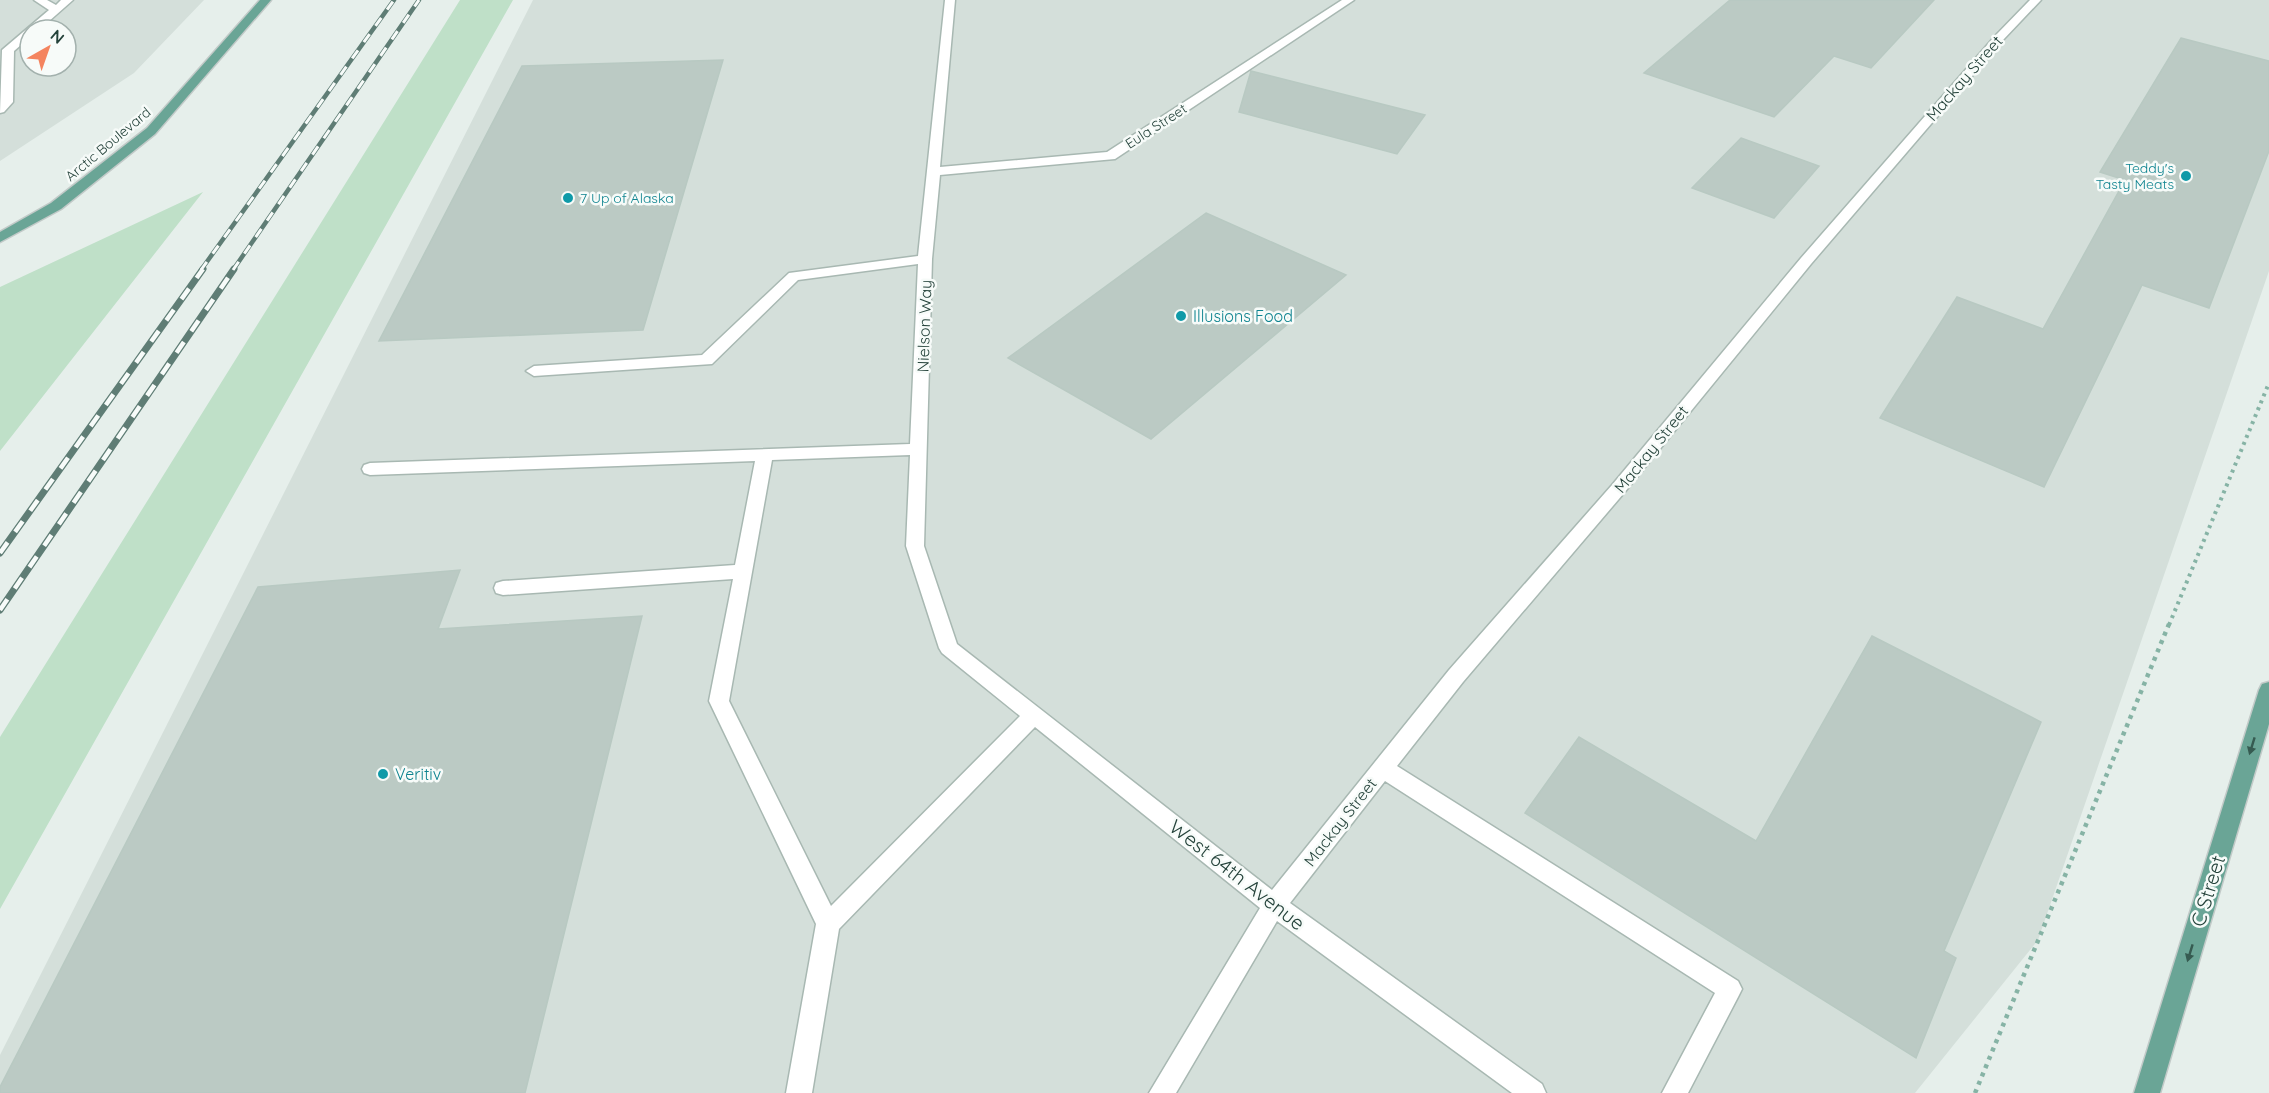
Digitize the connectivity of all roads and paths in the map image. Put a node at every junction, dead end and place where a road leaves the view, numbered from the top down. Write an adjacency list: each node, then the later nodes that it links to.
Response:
1 (39, 0): 7 (street)
2 (68, 0): 7 (street)
3 (266, 0): 12 (main road, Arctic Boulevard)
4 (950, 0): 11 (street, Nielson Way)
5 (1349, 0): 11 (street, Eula Street)
6 (2036, 0): 24 (street, Mackay Street)
7 (56, 9): 8 (street)
8 (46, 18)
9 (18, 42): 10 (street)
10 (0, 109)
11 (934, 171): 13 (street, Nielson Way)
12 (0, 238)
13 (926, 259): 14 (street); 16 (street, Nielson Way)
14 (534, 371)
15 (2269, 383): 31 (path)
16 (920, 449): 17 (street); 21 (street, Nielson Way)
17 (765, 455): 18 (street); 19 (street)
18 (370, 469)
19 (743, 571): 20 (street); 26 (street)
20 (503, 588)
21 (949, 648): 23 (street, West 64th Avenue)
22 (2269, 690): 32 (main road, C Street, one-way to 32)
23 (1034, 716): 25 (street, West 64th Avenue); 26 (street)
24 (1383, 768): 25 (street, Mackay Street); 30 (street)
25 (1274, 905): 28 (street, Mackay Street); 29 (street, West 64th Avenue)
26 (828, 924): 27 (street)
27 (799, 1093)
28 (1162, 1093)
29 (1533, 1093)
30 (1675, 1093)
31 (1975, 1093)
32 (2147, 1093)

